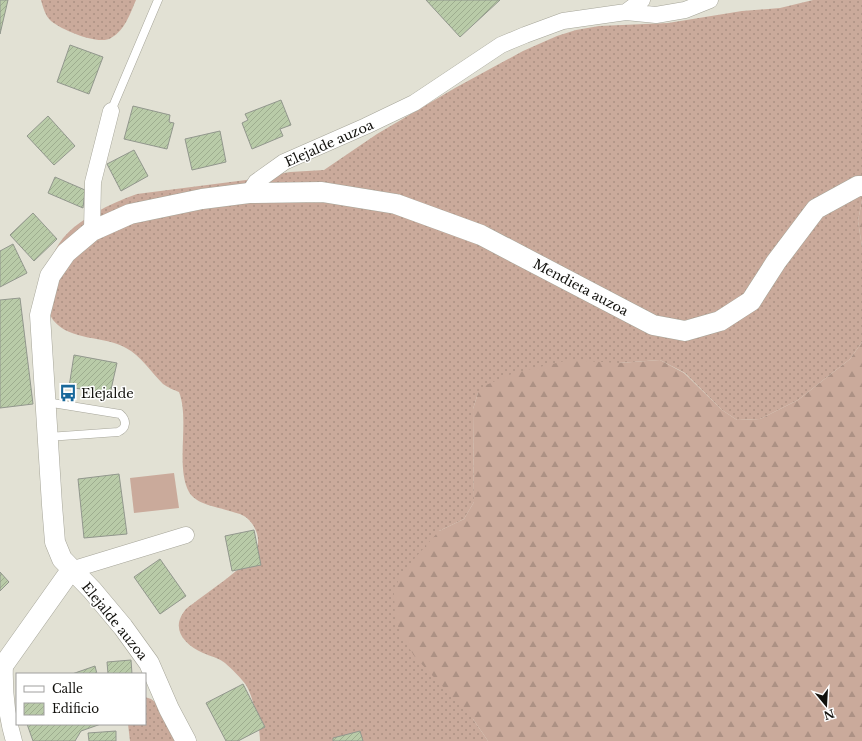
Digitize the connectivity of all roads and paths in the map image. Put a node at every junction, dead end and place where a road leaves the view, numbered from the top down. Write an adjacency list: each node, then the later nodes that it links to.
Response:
1 (158, 0): 6 (lane)
2 (642, 0): 5 (street)
3 (710, 0): 4 (street)
4 (695, 4): 5 (street)
5 (626, 12): 8 (street, Elejalde auzoa)
6 (111, 111): 9 (street)
7 (862, 186): 8 (street, Mendieta auzoa)
8 (249, 193): 9 (street)
9 (92, 231): 10 (street)
10 (46, 402): 11 (street, Elejalde auzoa); 11 (lane)
11 (48, 437): 13 (street, Elejalde auzoa)
12 (186, 535): 13 (street, Elejalde auzoa)
13 (71, 570): 14 (street); 16 (street, Elejalde auzoa)
14 (3, 665): 15 (street)
15 (14, 741)
16 (186, 741)

